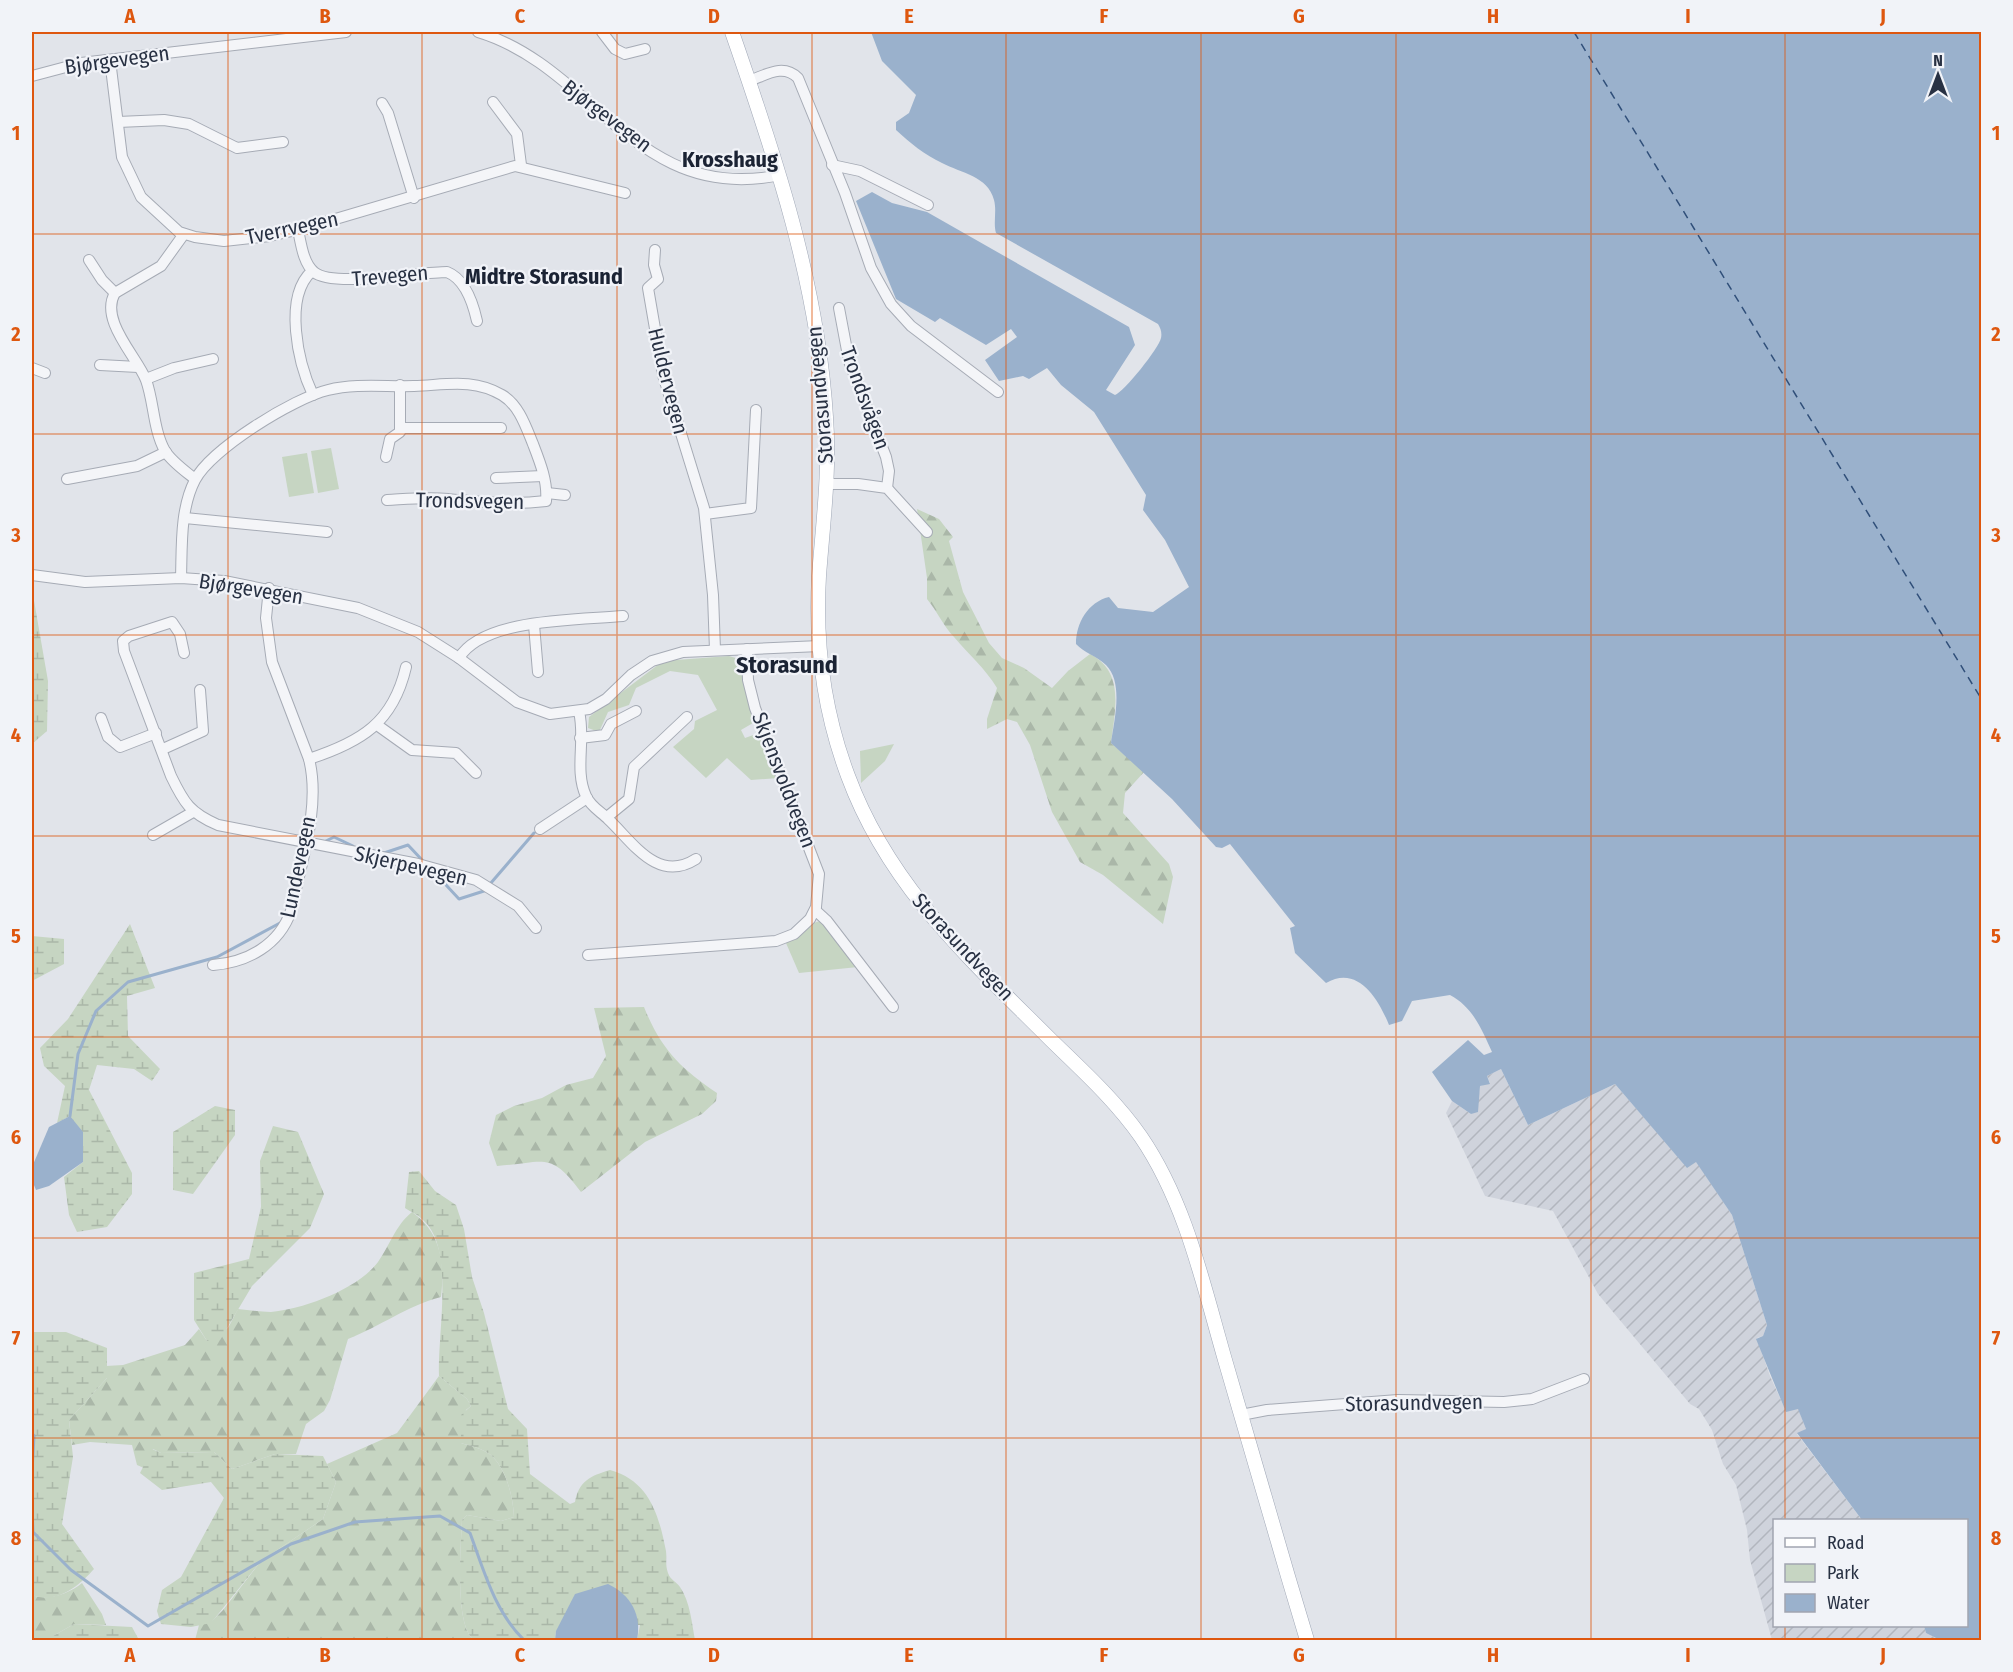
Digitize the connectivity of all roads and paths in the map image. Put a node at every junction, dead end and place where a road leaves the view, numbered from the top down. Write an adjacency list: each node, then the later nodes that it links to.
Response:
1 (346, 32): 6 (street, Bjørgevegen)
2 (478, 32): 15 (street, Bjørgevegen)
3 (602, 32): 5 (street)
4 (732, 32): 8 (main road, Storasundvegen)
5 (645, 49)
6 (110, 60): 7 (street, Bjørgevegen); 11 (street, Tverrvegen)
7 (32, 75)
8 (749, 81): 14 (street); 15 (main road, Storasundvegen)
9 (493, 102): 13 (street)
10 (382, 103): 17 (street)
11 (118, 122): 12 (street); 20 (street, Tverrvegen)
12 (283, 142)
13 (521, 165): 16 (street); 17 (street, Tverrvegen)
14 (832, 165): 18 (street); 34 (street)
15 (780, 175): 45 (main road, Storasundvegen)
16 (625, 193)
17 (414, 198): 19 (street, Tverrvegen)
18 (928, 205)
19 (298, 230): 20 (street, Tverrvegen); 23 (street)
20 (183, 234): 24 (street)
21 (655, 250): 50 (street, Huldervegen)
22 (89, 260): 24 (street)
23 (312, 271): 26 (street, Trevegen); 35 (street)
24 (115, 292): 29 (street)
25 (839, 308): 46 (street, Trondsvågen)
26 (477, 321)
27 (213, 359): 32 (street)
28 (100, 365): 29 (street)
29 (138, 367): 32 (street)
30 (32, 368): 31 (street)
31 (45, 373)
32 (146, 379): 39 (street)
33 (400, 385): 35 (street, Trondsvegen); 37 (street); 41 (street, Trondsvegen)
34 (998, 392)
35 (313, 395): 44 (street, Trondsvegen)
36 (756, 410): 50 (street)
37 (400, 428): 38 (street); 40 (street)
38 (501, 428)
39 (166, 452): 43 (street); 44 (street)
40 (386, 457)
41 (543, 476): 42 (street, Trondsvegen); 47 (street, Trondsvegen)
42 (496, 478)
43 (67, 479)
44 (195, 479): 51 (street, Trondsvegen)
45 (828, 484): 46 (street); 59 (main road, Storasundvegen)
46 (887, 488): 53 (street)
47 (547, 493): 48 (street, Trondsvegen); 49 (street, Trondsvegen)
48 (565, 495)
49 (387, 500)
50 (705, 514): 60 (street, Huldervegen)
51 (185, 518): 52 (street); 55 (street, Trondsvegen)
52 (327, 532)
53 (927, 532)
54 (32, 574): 55 (street, Bjørgevegen)
55 (181, 578): 56 (street, Bjørgevegen)
56 (268, 588): 63 (street, Bjørgevegen); 75 (street, Lundevegen)
57 (623, 616): 58 (street)
58 (534, 625): 63 (street); 65 (street)
59 (820, 646): 61 (street, Bjørgevegen); 90 (main road, Storasundvegen)
60 (715, 650): 61 (street, Bjørgevegen); 68 (street, Bjørgevegen)
61 (747, 650): 84 (street, Skjensvoldvegen)
62 (184, 653): 72 (street)
63 (459, 658): 68 (street, Bjørgevegen)
64 (406, 667): 71 (street)
65 (538, 672)
66 (200, 690): 74 (street)
67 (636, 711): 73 (street)
68 (579, 712): 73 (street)
69 (687, 717): 79 (street)
70 (101, 718): 72 (street)
71 (377, 725): 75 (street); 76 (street)
72 (156, 733): 74 (street)
73 (580, 738): 77 (street)
74 (163, 748): 78 (street)
75 (309, 759): 82 (street, Lundevegen)
76 (476, 773)
77 (587, 798): 79 (street); 80 (street)
78 (193, 812): 81 (street); 82 (street, Skjerpevegen)
79 (606, 817): 83 (street)
80 (540, 829)
81 (153, 835)
82 (305, 843): 85 (street, Skjerpevegen); 87 (street, Lundevegen)
83 (696, 859)
84 (815, 910): 86 (street); 88 (street)
85 (536, 928)
86 (588, 955)
87 (213, 965)
88 (893, 1007)
89 (1584, 1379): 90 (street, Storasundvegen)
90 (1241, 1415): 91 (main road, Storasundvegen)
91 (1306, 1641)

